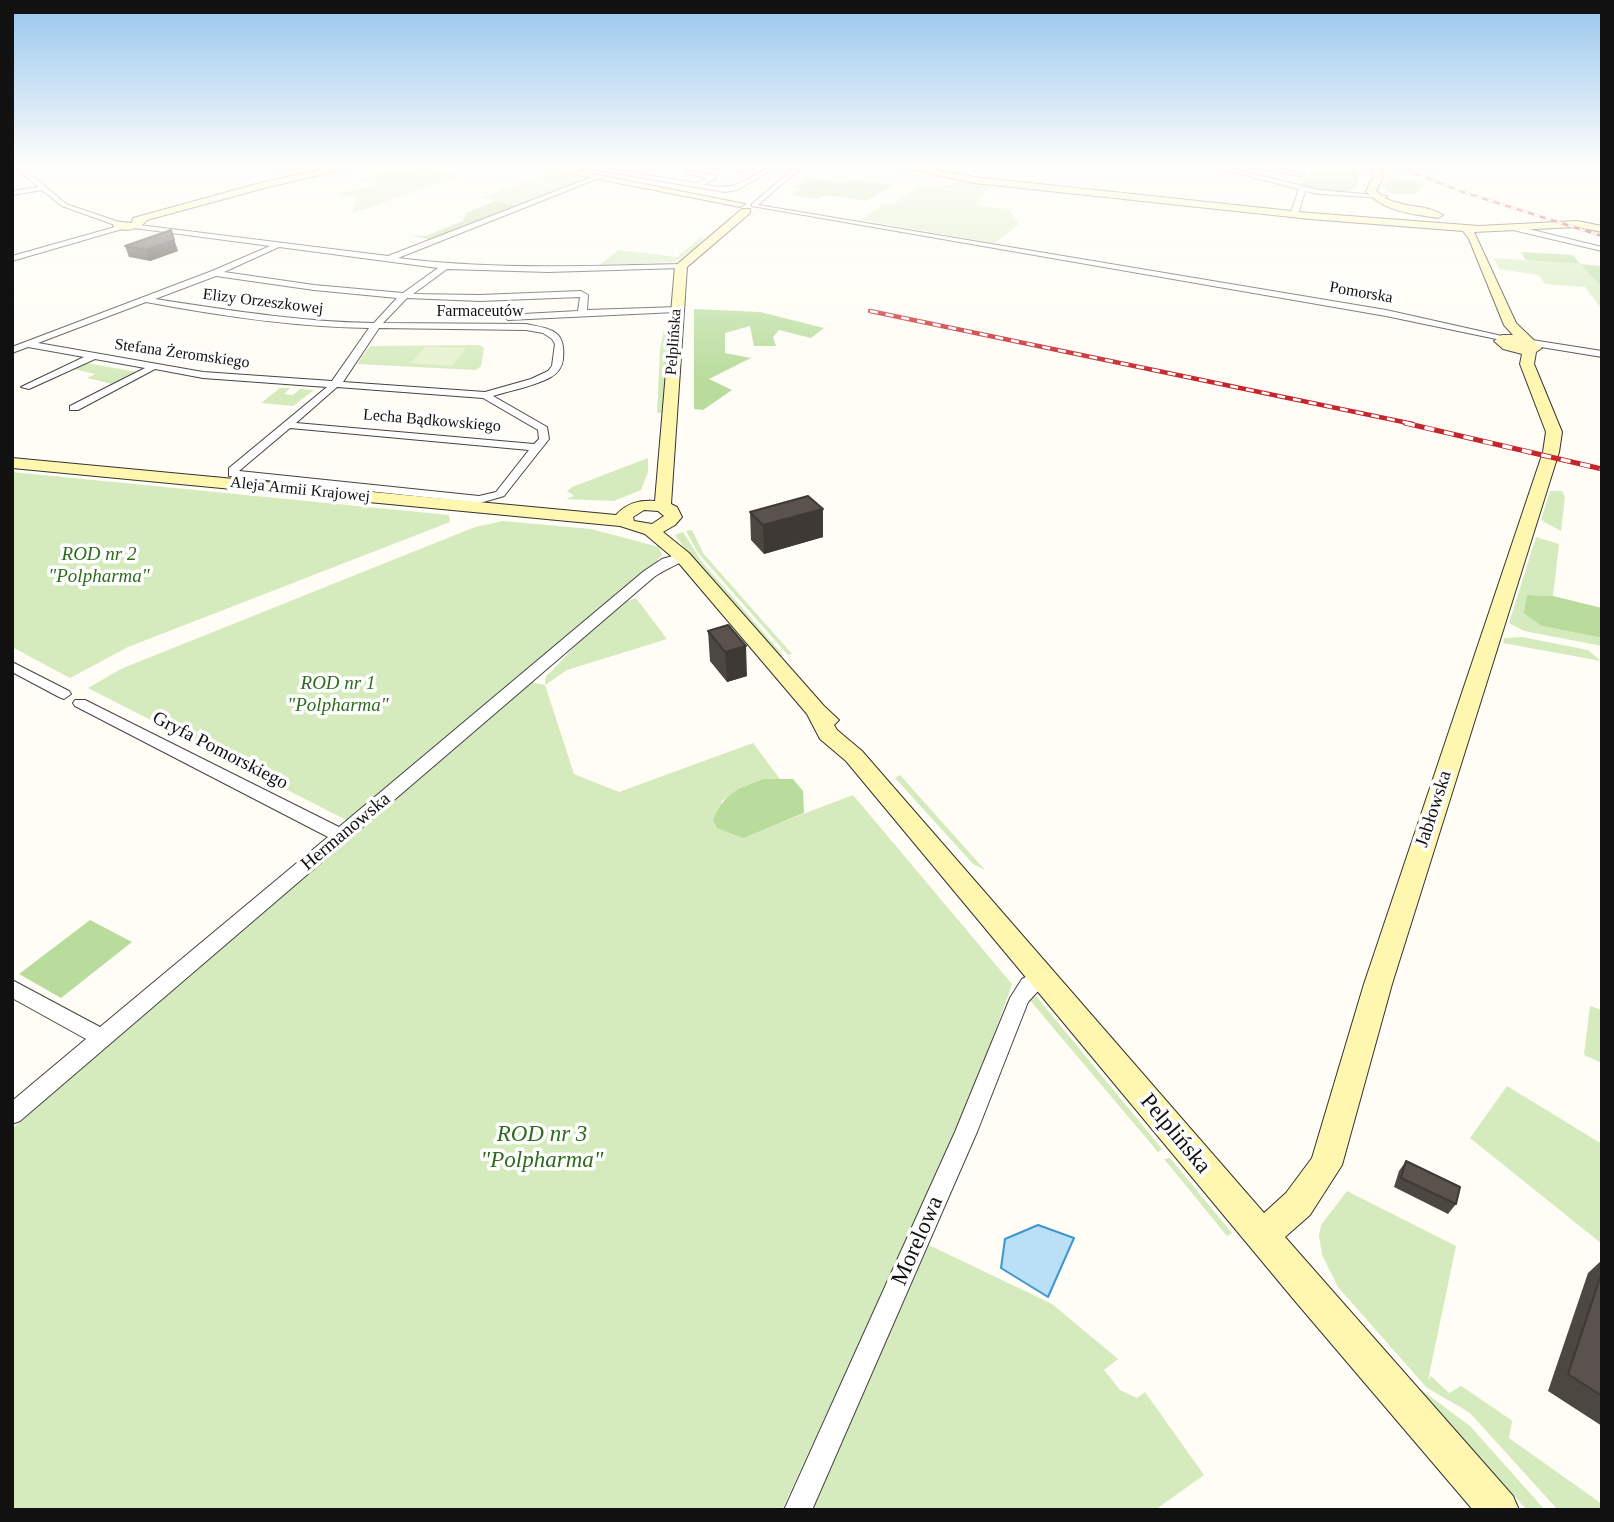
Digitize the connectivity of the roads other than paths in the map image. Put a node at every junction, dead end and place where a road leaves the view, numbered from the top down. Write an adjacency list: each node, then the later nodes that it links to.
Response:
1 (82, 238): 10 (street)
2 (227, 238): 8 (street)
3 (441, 238): 11 (street)
4 (712, 238): 12 (main road)
5 (951, 238): 23 (street, Pomorska)
6 (1474, 238): 23 (main road, Jabłowska)
7 (1563, 238): 9 (street)
8 (278, 245): 11 (street); 14 (street)
9 (1602, 249)
10 (12, 259)
11 (386, 260): 13 (street)
12 (681, 266): 13 (street); 19 (main road, Pelplińska)
13 (443, 267): 15 (street)
14 (215, 273): 15 (street); 17 (street)
15 (404, 296): 16 (street); 22 (street)
16 (481, 298): 18 (street); 20 (street)
17 (147, 300): 22 (street, Elizy Orzeszkowej); 24 (street)
18 (475, 309)
19 (676, 309): 20 (street); 37 (main road, Pelplińska)
20 (582, 313): 21 (street)
21 (508, 317)
22 (375, 327): 30 (street); 32 (street, Farmaceutów)
23 (1507, 339): 25 (main road, Jabłowska); 25 (main road)
24 (27, 344): 26 (street); 28 (street, Stefana Żeromskiego)
25 (1530, 349): 27 (street); 49 (main road, Jabłowska)
26 (12, 350)
27 (1602, 354)
28 (94, 356): 29 (street, Stefana Żeromskiego); 31 (street)
29 (153, 367): 30 (street, Stefana Żeromskiego); 33 (street)
30 (334, 385): 32 (street, Farmaceutów); 34 (street)
31 (26, 387)
32 (485, 395): 35 (street, Farmaceutów)
33 (74, 408)
34 (288, 425): 35 (street, Lecha Bądkowskiego); 35 (street, Aleja Armii Krajowej)
35 (537, 447)
36 (12, 463): 38 (main road, Aleja Armii Krajowej)
37 (655, 505): 38 (main road); 39 (main road, Pelplińska)
38 (626, 517): 39 (street)
39 (657, 527): 40 (main road, Pelplińska)
40 (680, 554): 44 (street, Hermanowska); 45 (main road, Pelplińska)
41 (12, 666): 42 (street)
42 (64, 694)
43 (80, 703): 44 (street, Gryfa Pomorskiego)
44 (341, 836): 47 (street, Hermanowska)
45 (1041, 976): 49 (main road, Pelplińska); 50 (street, Morelowa)
46 (12, 988): 47 (street)
47 (101, 1038): 48 (street, Hermanowska)
48 (12, 1114)
49 (1262, 1236): 51 (main road, Pelplińska)
50 (798, 1510)
51 (1499, 1510)

